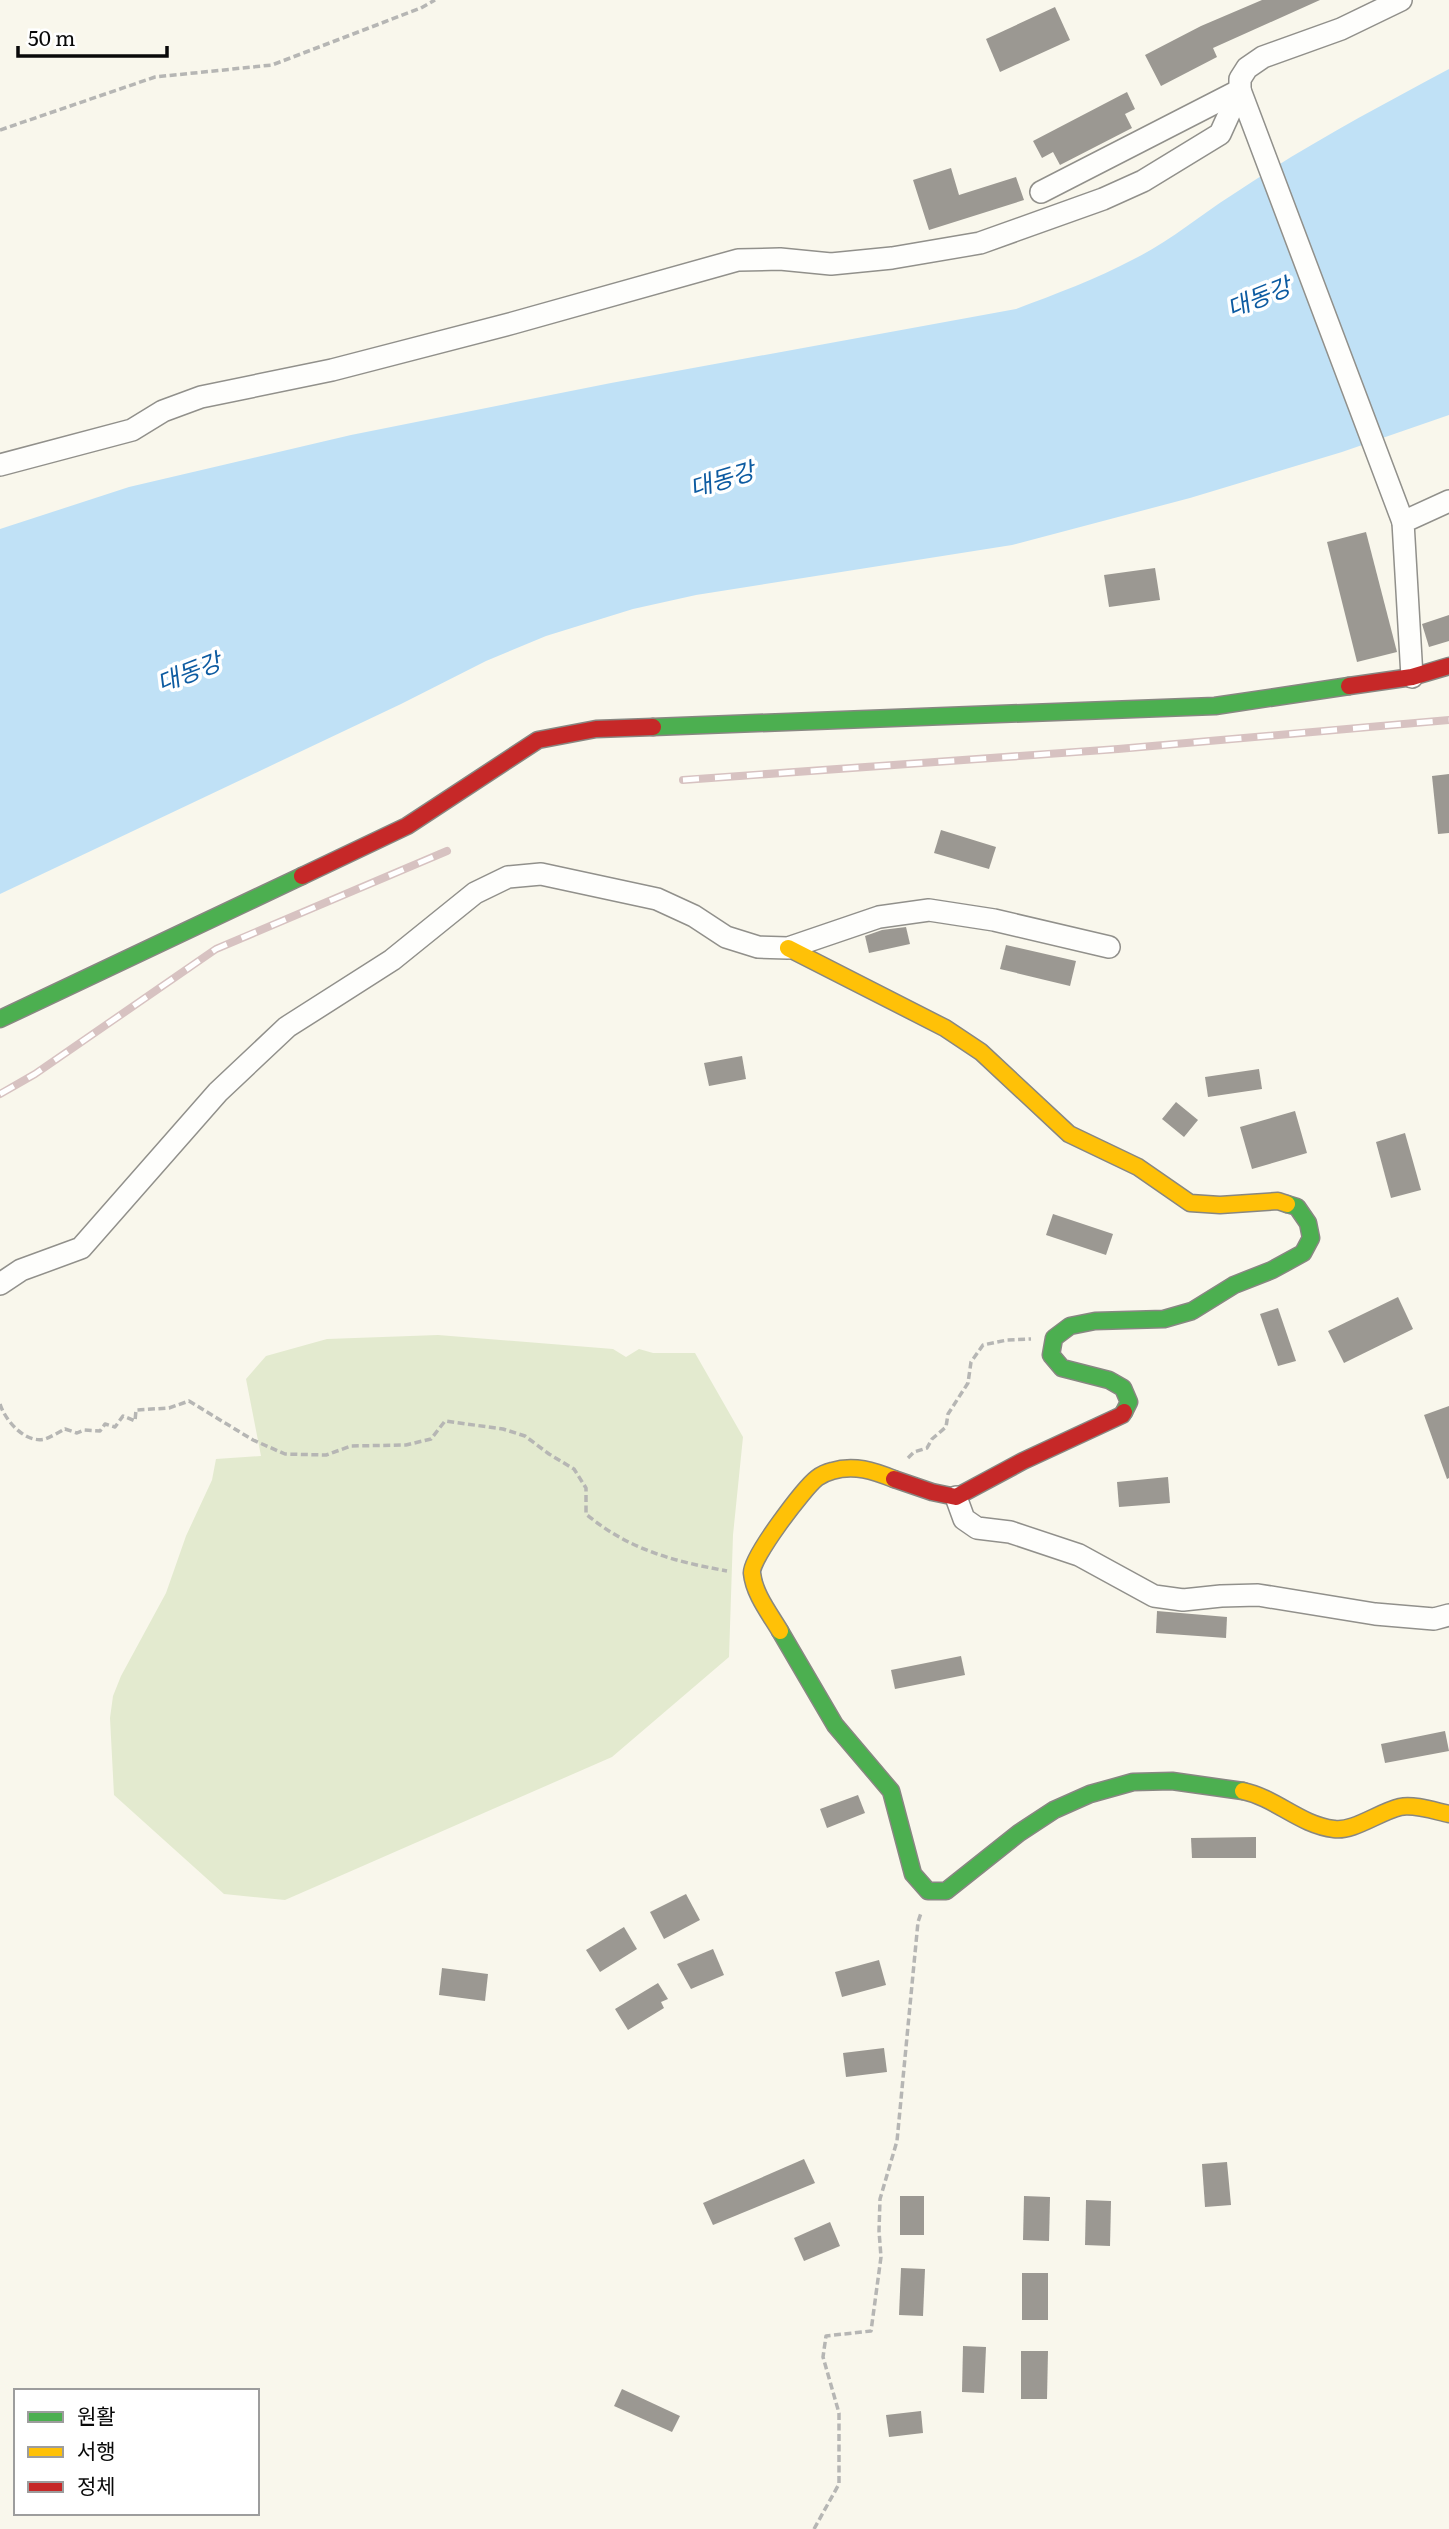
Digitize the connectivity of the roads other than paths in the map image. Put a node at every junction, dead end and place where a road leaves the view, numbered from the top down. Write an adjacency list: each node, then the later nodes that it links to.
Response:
1 (1401, 0): 2 (street)
2 (1243, 96): 3 (street); 4 (street); 6 (street)
3 (1041, 192)
4 (0, 466)
5 (1449, 501): 6 (street)
6 (1403, 522): 8 (street)
7 (1449, 666): 8 (street)
8 (1412, 677): 11 (street)
9 (1109, 947): 10 (street)
10 (788, 948): 12 (street); 13 (street)
11 (0, 1019)
12 (0, 1284)
13 (956, 1497): 14 (street); 15 (street)
14 (1449, 1615)
15 (1449, 1814)

